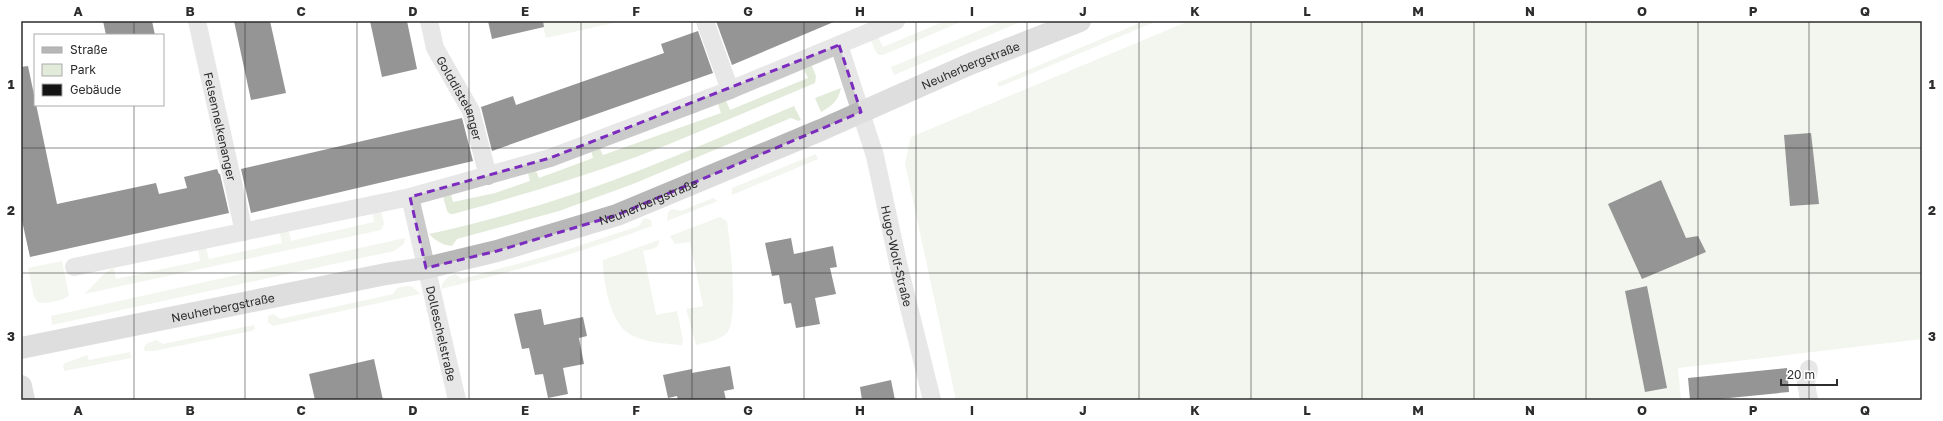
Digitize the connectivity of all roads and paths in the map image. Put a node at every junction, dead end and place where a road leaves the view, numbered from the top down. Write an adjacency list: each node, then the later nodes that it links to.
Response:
1 (197, 21): 11 (street, Felsennelkenanger)
2 (429, 21): 9 (street, Golddistelanger)
3 (705, 21): 7 (street)
4 (896, 21): 6 (street)
5 (1080, 21): 8 (main road, Neuherbergstraße)
6 (839, 45): 7 (street); 8 (street)
7 (730, 90): 9 (street)
8 (861, 112): 13 (main road, Neuherbergstraße); 19 (street, Hugo-Wolf-Straße)
9 (488, 176): 10 (street)
10 (410, 197): 11 (street); 13 (street)
11 (244, 232): 12 (street)
12 (74, 267)
13 (426, 268): 14 (main road, Neuherbergstraße); 18 (street, Dolleschelstraße)
14 (21, 348)
15 (1809, 369): 20 (street)
16 (21, 386): 17 (main road)
17 (24, 400)
18 (457, 400)
19 (932, 400)
20 (1809, 400)

